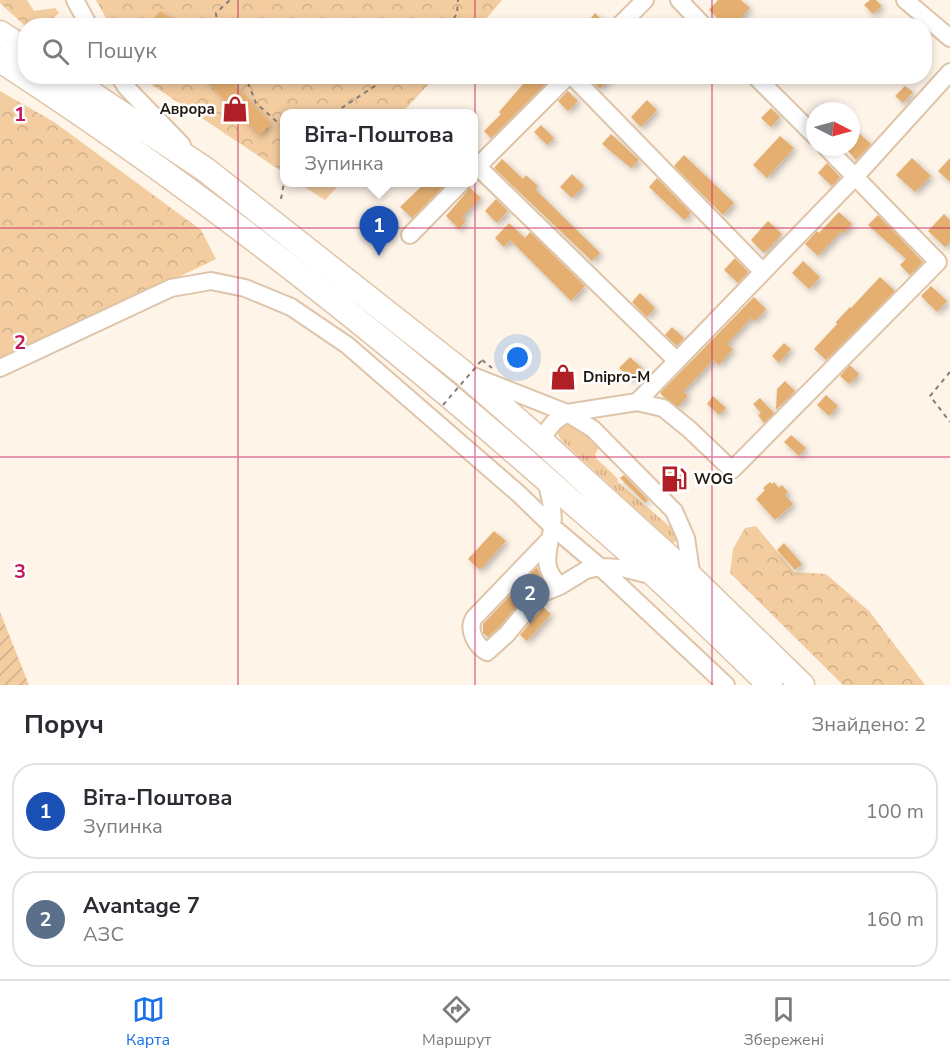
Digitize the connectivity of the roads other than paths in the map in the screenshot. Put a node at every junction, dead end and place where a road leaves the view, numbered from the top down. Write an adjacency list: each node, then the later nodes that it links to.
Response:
1 (645, 0): 6 (street)
2 (679, 0): 7 (street)
3 (905, 0): 8 (street)
4 (77, 4): 5 (street)
5 (85, 18)
6 (627, 18)
7 (696, 18)
8 (926, 18)
9 (932, 23): 10 (street)
10 (950, 38)
11 (950, 72): 23 (street)
12 (59, 84): 33 (highway)
13 (77, 84): 21 (highway)
14 (124, 84): 21 (street)
15 (562, 84): 20 (street)
16 (578, 84): 26 (street)
17 (763, 84): 18 (street)
18 (806, 127)
19 (835, 156): 23 (street)
20 (478, 167)
21 (206, 170): 29 (highway)
22 (478, 171): 27 (street)
23 (855, 177): 26 (street); 30 (street)
24 (458, 187): 25 (street)
25 (410, 235)
26 (763, 272): 27 (street)
27 (677, 361): 30 (street)
28 (0, 368): 34 (street)
29 (461, 371): 31 (street); 32 (highway)
30 (637, 402): 31 (street)
31 (567, 413): 32 (street); 37 (street)
32 (540, 440): 37 (highway)
33 (546, 479): 34 (street); 36 (highway)
34 (552, 533): 35 (street); 38 (street); 38 (street)
35 (600, 567): 36 (street); 38 (street); 39 (street)
36 (658, 577): 40 (highway)
37 (692, 578): 41 (highway)
38 (560, 586)
39 (726, 685)
40 (770, 685)
41 (802, 685)

